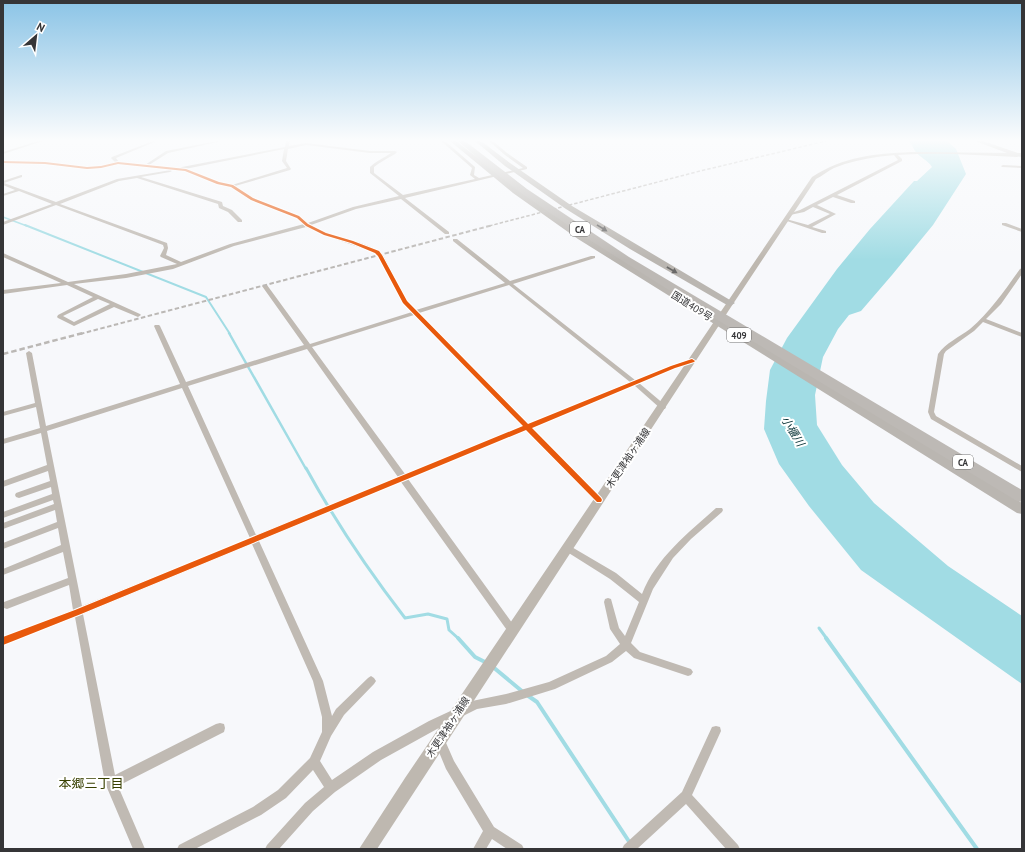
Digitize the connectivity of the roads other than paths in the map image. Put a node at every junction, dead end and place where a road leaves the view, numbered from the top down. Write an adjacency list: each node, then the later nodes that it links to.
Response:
1 (120, 181): 21 (street)
2 (149, 181): 24 (street)
3 (212, 181): 15 (street)
4 (250, 181): 15 (street)
5 (382, 181): 19 (street)
6 (471, 181): 19 (street)
7 (498, 181): 48 (highway)
8 (503, 181): 72 (highway, 国道409号 / 409)
9 (511, 181): 69 (highway, CA)
10 (521, 181): 66 (highway, CA)
11 (533, 181): 42 (highway, one-way to 42)
12 (813, 181): 23 (main road, 木更津袖ヶ浦線)
13 (860, 181): 18 (street)
14 (3, 183): 16 (street)
15 (232, 186): 27 (street)
16 (18, 190): 17 (street); 21 (street)
17 (3, 195)
18 (833, 195): 20 (street); 22 (street)
19 (402, 197): 27 (street); 31 (street)
20 (853, 202)
21 (56, 204): 25 (street); 35 (street)
22 (813, 205): 23 (street); 28 (street)
23 (788, 217): 28 (street); 42 (main road, 木更津袖ヶ浦線)
24 (240, 221)
25 (3, 224)
26 (1004, 224): 29 (street)
27 (307, 225): 35 (street); 44 (street)
28 (808, 227): 30 (street)
29 (1022, 231)
30 (824, 232)
31 (447, 233)
32 (455, 240): 37 (street)
33 (3, 255): 38 (street)
34 (593, 257): 37 (street)
35 (181, 264): 38 (street)
36 (1022, 270): 46 (street)
37 (507, 283): 44 (street); 53 (street)
38 (68, 284): 40 (street); 41 (street)
39 (265, 286): 50 (street)
40 (3, 292)
41 (98, 297): 43 (street); 43 (street)
42 (730, 303): 48 (main road, 木更津袖ヶ浦線)
43 (115, 304): 45 (street)
44 (415, 312): 50 (street); 58 (street)
45 (138, 315)
46 (982, 320): 49 (street); 62 (street)
47 (157, 326): 54 (street)
48 (712, 328): 52 (main road, 木更津袖ヶ浦線)
49 (1022, 335)
50 (307, 346): 54 (street); 63 (street)
51 (29, 353): 55 (street)
52 (692, 361): 53 (street); 56 (main road, 木更津袖ヶ浦線)
53 (635, 383): 56 (street); 58 (street)
54 (185, 385): 59 (street); 77 (street)
55 (39, 404): 57 (street); 59 (street)
56 (663, 406): 70 (main road, 木更津袖ヶ浦線)
57 (3, 414)
58 (527, 427): 63 (street); 70 (street)
59 (43, 429): 60 (street); 61 (street)
60 (3, 442)
61 (50, 467): 64 (street); 65 (street)
62 (1022, 469)
63 (402, 478): 77 (street); 87 (street)
64 (53, 483): 67 (street); 68 (street)
65 (3, 484)
66 (1022, 487)
67 (19, 495)
68 (56, 496): 71 (street); 74 (street)
69 (1022, 497)
70 (599, 500): 80 (main road, 木更津袖ヶ浦線)
71 (58, 506): 75 (street); 76 (street)
72 (1022, 509)
73 (719, 510): 83 (street)
74 (3, 515)
75 (61, 524): 78 (street); 79 (street)
76 (3, 526)
77 (254, 539): 86 (street); 95 (street)
78 (3, 546)
79 (65, 547): 81 (street); 82 (street)
80 (567, 548): 83 (street); 87 (main road, 木更津袖ヶ浦線)
81 (4, 572)
82 (72, 580): 85 (street); 86 (street)
83 (644, 601): 89 (street)
84 (608, 602): 89 (street)
85 (7, 605)
86 (78, 612): 88 (street); 98 (street)
87 (512, 630): 92 (main road, 木更津袖ヶ浦線)
88 (3, 641)
89 (625, 644): 90 (street); 92 (street)
90 (688, 672)
91 (371, 680): 95 (street)
92 (457, 713): 96 (main road, 木更津袖ヶ浦線); 99 (street)
93 (220, 728): 98 (street)
94 (716, 731): 100 (street)
95 (327, 732): 97 (street)
96 (439, 740): 101 (street); 105 (main road, 木更津袖ヶ浦線)
97 (314, 762): 99 (street); 103 (street)
98 (110, 782): 102 (street)
99 (331, 788): 104 (street)
100 (686, 796): 108 (street); 109 (street)
101 (490, 831): 106 (street); 107 (street)
102 (139, 849)
103 (183, 849)
104 (270, 849)
105 (368, 849)
106 (479, 849)
107 (518, 849)
108 (628, 849)
109 (734, 849)

